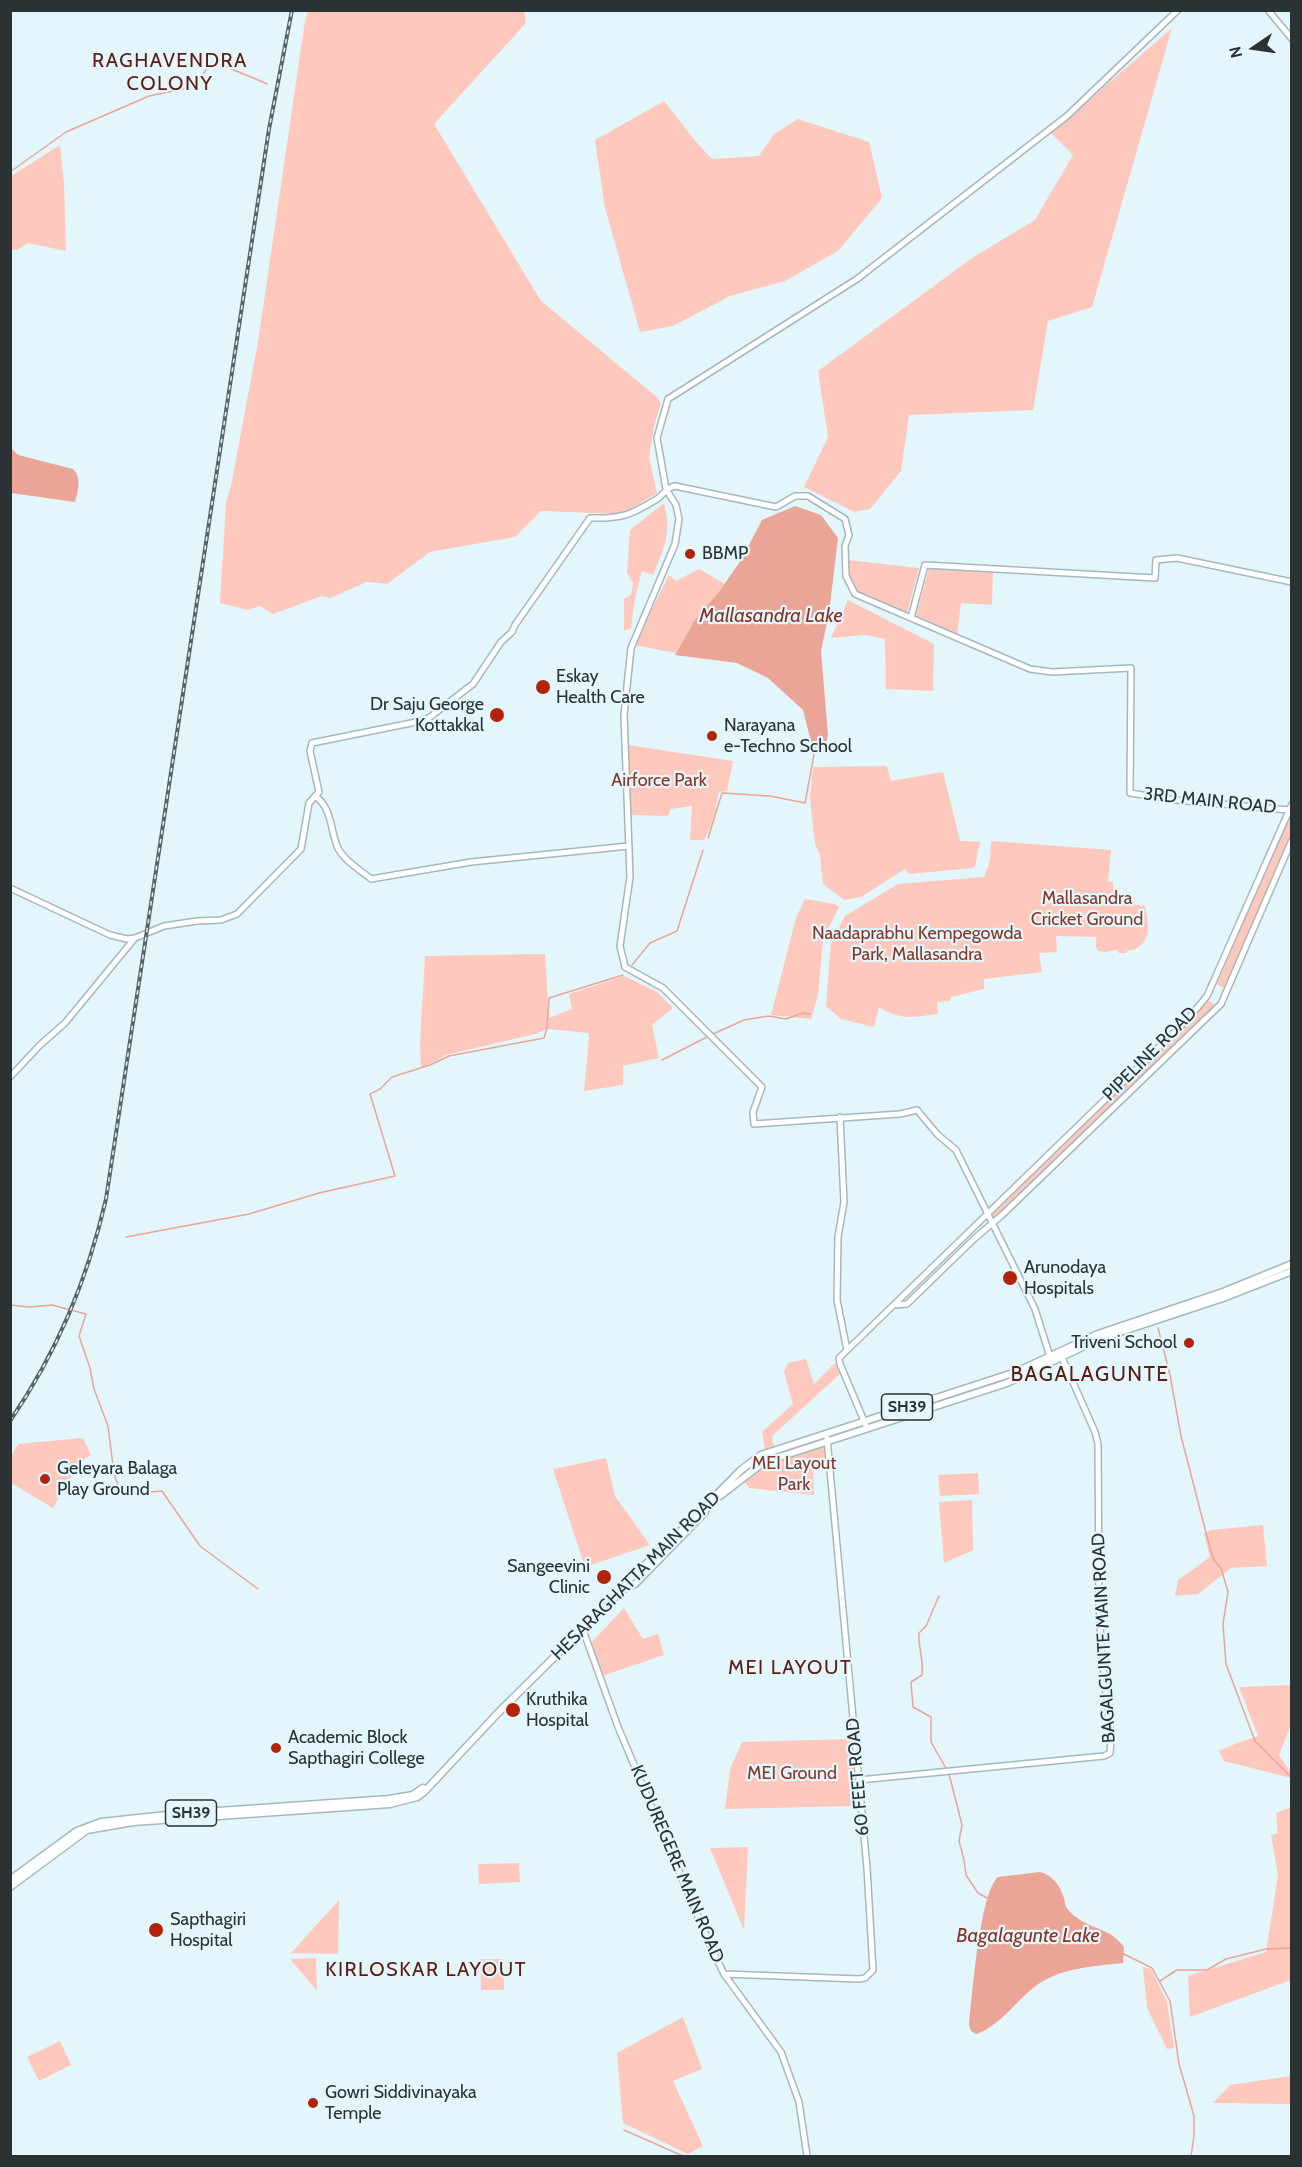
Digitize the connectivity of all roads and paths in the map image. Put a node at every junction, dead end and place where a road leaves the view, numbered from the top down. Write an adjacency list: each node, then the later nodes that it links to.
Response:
1 (1178, 10): 4 (street)
2 (1269, 10): 3 (street)
3 (1292, 39)
4 (666, 489): 6 (street); 7 (street); 10 (street)
5 (1292, 582): 6 (street)
6 (912, 618): 8 (street, 3RD MAIN ROAD)
7 (315, 796): 10 (street); 12 (street)
8 (1290, 807): 15 (street, PIPELINE ROAD)
9 (1292, 840): 16 (street, PIPELINE ROAD)
10 (629, 846): 14 (street)
11 (10, 888): 12 (street)
12 (135, 938): 13 (street)
13 (10, 1077)
14 (840, 1117): 15 (street); 20 (street)
15 (988, 1214): 16 (street); 19 (street, PIPELINE ROAD)
16 (993, 1224): 19 (street, PIPELINE ROAD); 22 (street)
17 (1292, 1264): 21 (main road)
18 (1292, 1272): 21 (main road)
19 (894, 1305): 20 (street, PIPELINE ROAD)
20 (847, 1350): 23 (street)
21 (1060, 1354): 22 (main road); 29 (street, BAGALGUNTE MAIN ROAD)
22 (1051, 1359): 23 (main road, HESARAGHATTA MAIN ROAD / SH39); 24 (main road)
23 (864, 1420): 24 (street); 25 (main road, HESARAGHATTA MAIN ROAD / SH39)
24 (867, 1428): 26 (main road)
25 (826, 1433): 26 (street, 60 FEET ROAD); 27 (main road, HESARAGHATTA MAIN ROAD / SH39)
26 (827, 1442): 27 (main road); 29 (street, 60 FEET ROAD)
27 (622, 1590): 28 (main road, HESARAGHATTA MAIN ROAD / SH39)
28 (583, 1630): 30 (main road, HESARAGHATTA MAIN ROAD / SH39); 33 (street, KUDUREGERE MAIN ROAD)
29 (859, 1780): 33 (street, 60 FEET ROAD)
30 (389, 1802): 31 (main road, SH39); 32 (main road)
31 (10, 1880)
32 (10, 1887)
33 (724, 1974): 34 (street, KUDUREGERE MAIN ROAD)
34 (807, 2157)

